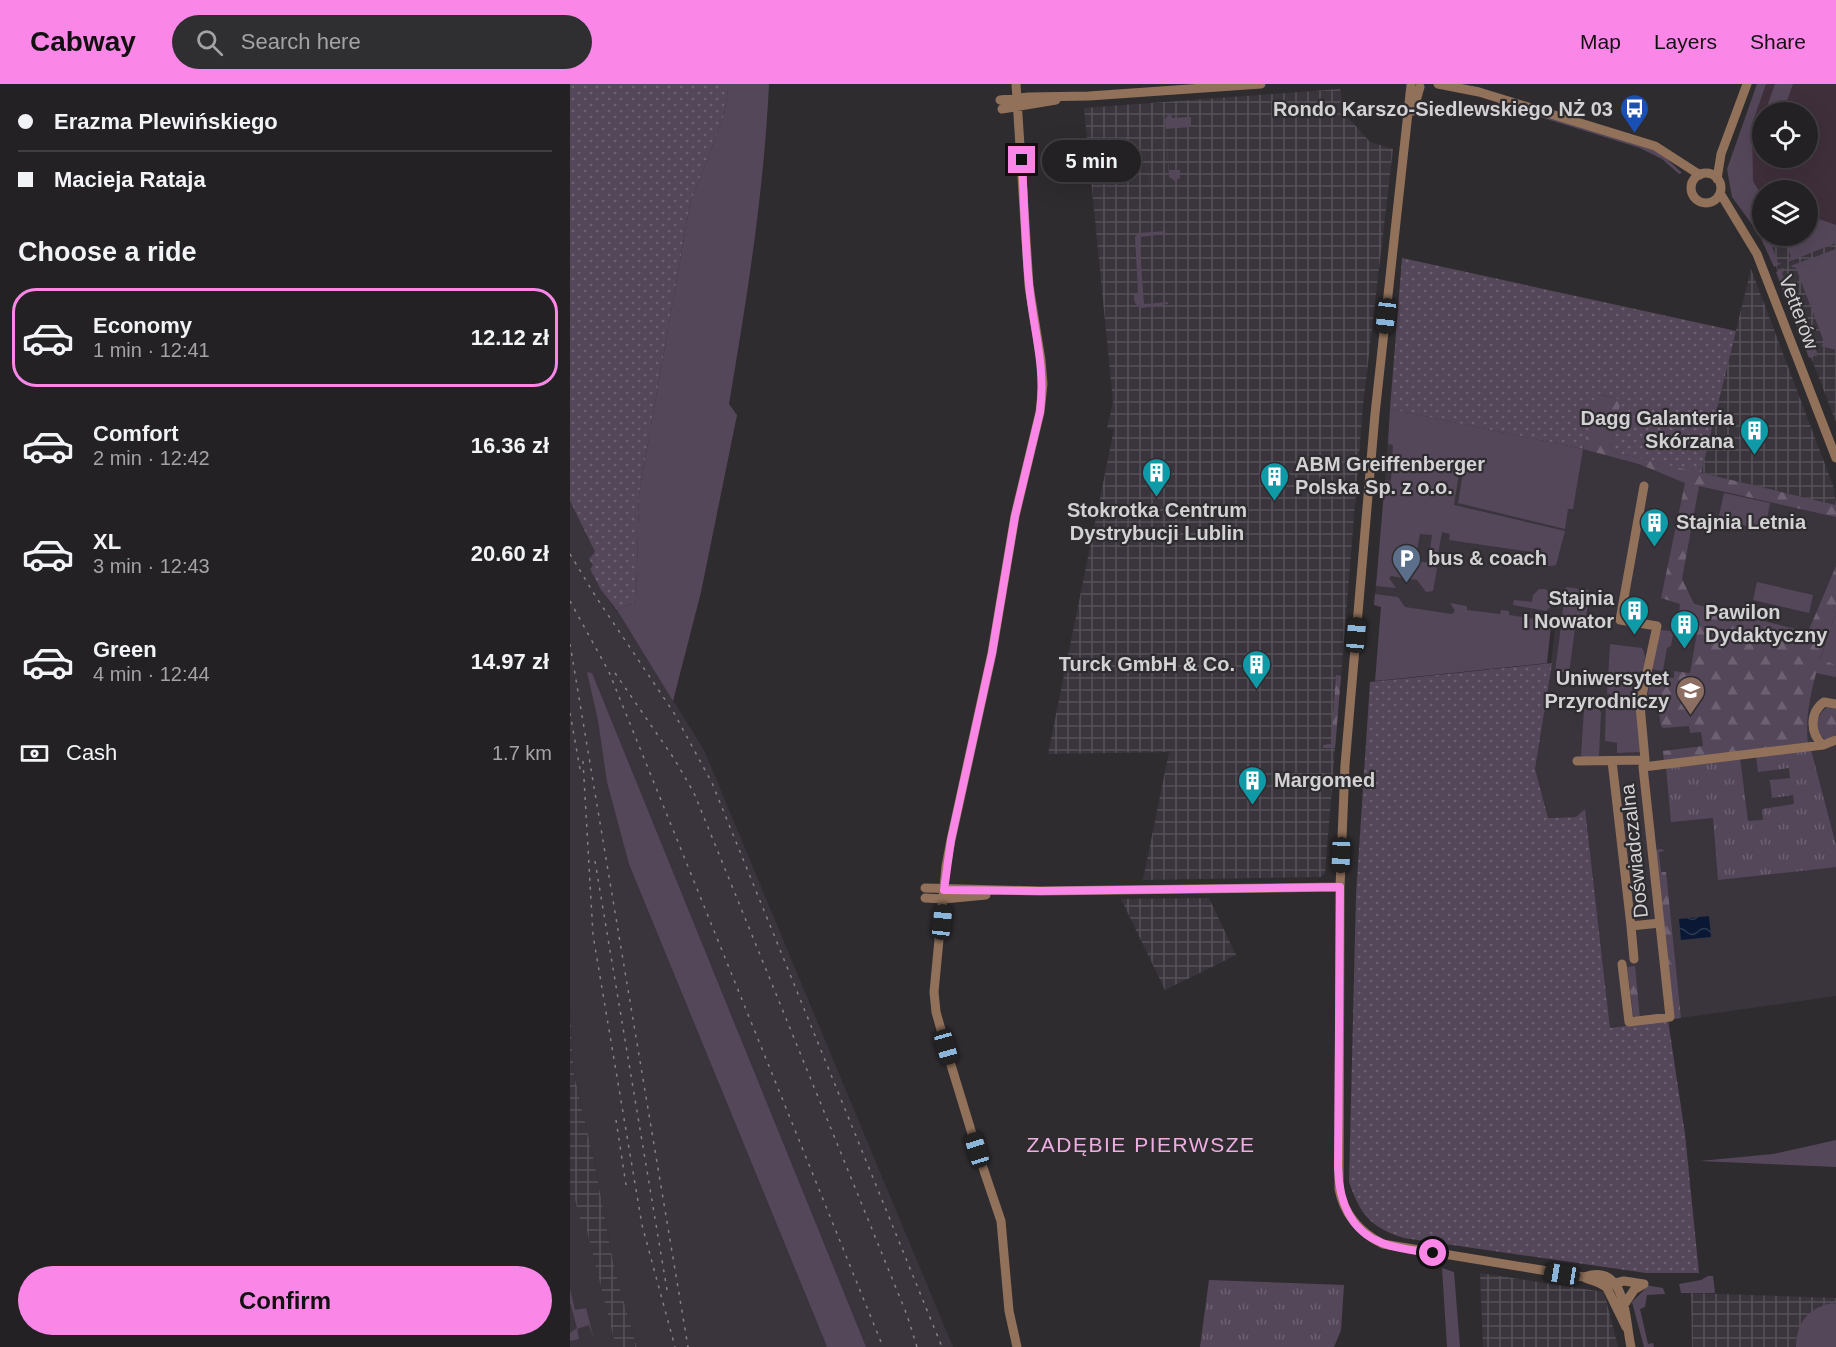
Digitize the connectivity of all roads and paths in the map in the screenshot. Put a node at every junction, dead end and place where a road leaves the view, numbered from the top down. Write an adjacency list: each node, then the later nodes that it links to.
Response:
1 (1016, 84): 8 (street)
2 (1261, 84): 8 (street)
3 (1438, 84): 7 (street)
4 (1461, 84): 7 (street)
5 (1747, 84): 10 (street)
6 (1417, 85): 26 (street)
7 (1479, 92): 11 (street)
8 (1018, 102): 9 (street); 28 (street)
9 (1001, 104)
10 (1721, 154): 12 (street); 13 (street)
11 (1675, 160): 12 (street); 14 (street)
12 (1703, 174): 13 (street); 14 (street)
13 (1717, 179): 15 (street)
14 (1692, 183): 16 (street)
15 (1720, 193): 16 (street); 17 (street, Vetterów)
16 (1712, 202): 17 (street, Vetterów)
17 (1734, 217): 18 (street, Vetterów)
18 (1836, 458)
19 (1644, 486): 25 (street)
20 (1836, 704): 22 (street)
21 (1836, 740): 22 (street, Doświadczalna)
22 (1823, 746): 25 (street, Doświadczalna)
23 (1577, 761): 24 (street)
24 (1612, 761): 25 (street); 30 (street)
25 (1644, 764): 29 (street, Doświadczalna)
26 (1340, 887): 28 (street); 33 (street)
27 (925, 893): 28 (street)
28 (944, 894): 36 (street)
29 (1660, 923): 30 (street); 32 (street, Doświadczalna)
30 (1631, 926): 31 (street)
31 (1634, 958)
32 (1622, 964)
33 (1610, 1286): 34 (street); 34 (street); 35 (street)
34 (1624, 1305): 35 (street)
35 (1626, 1327): 37 (street)
36 (1017, 1347)
37 (1631, 1347)

